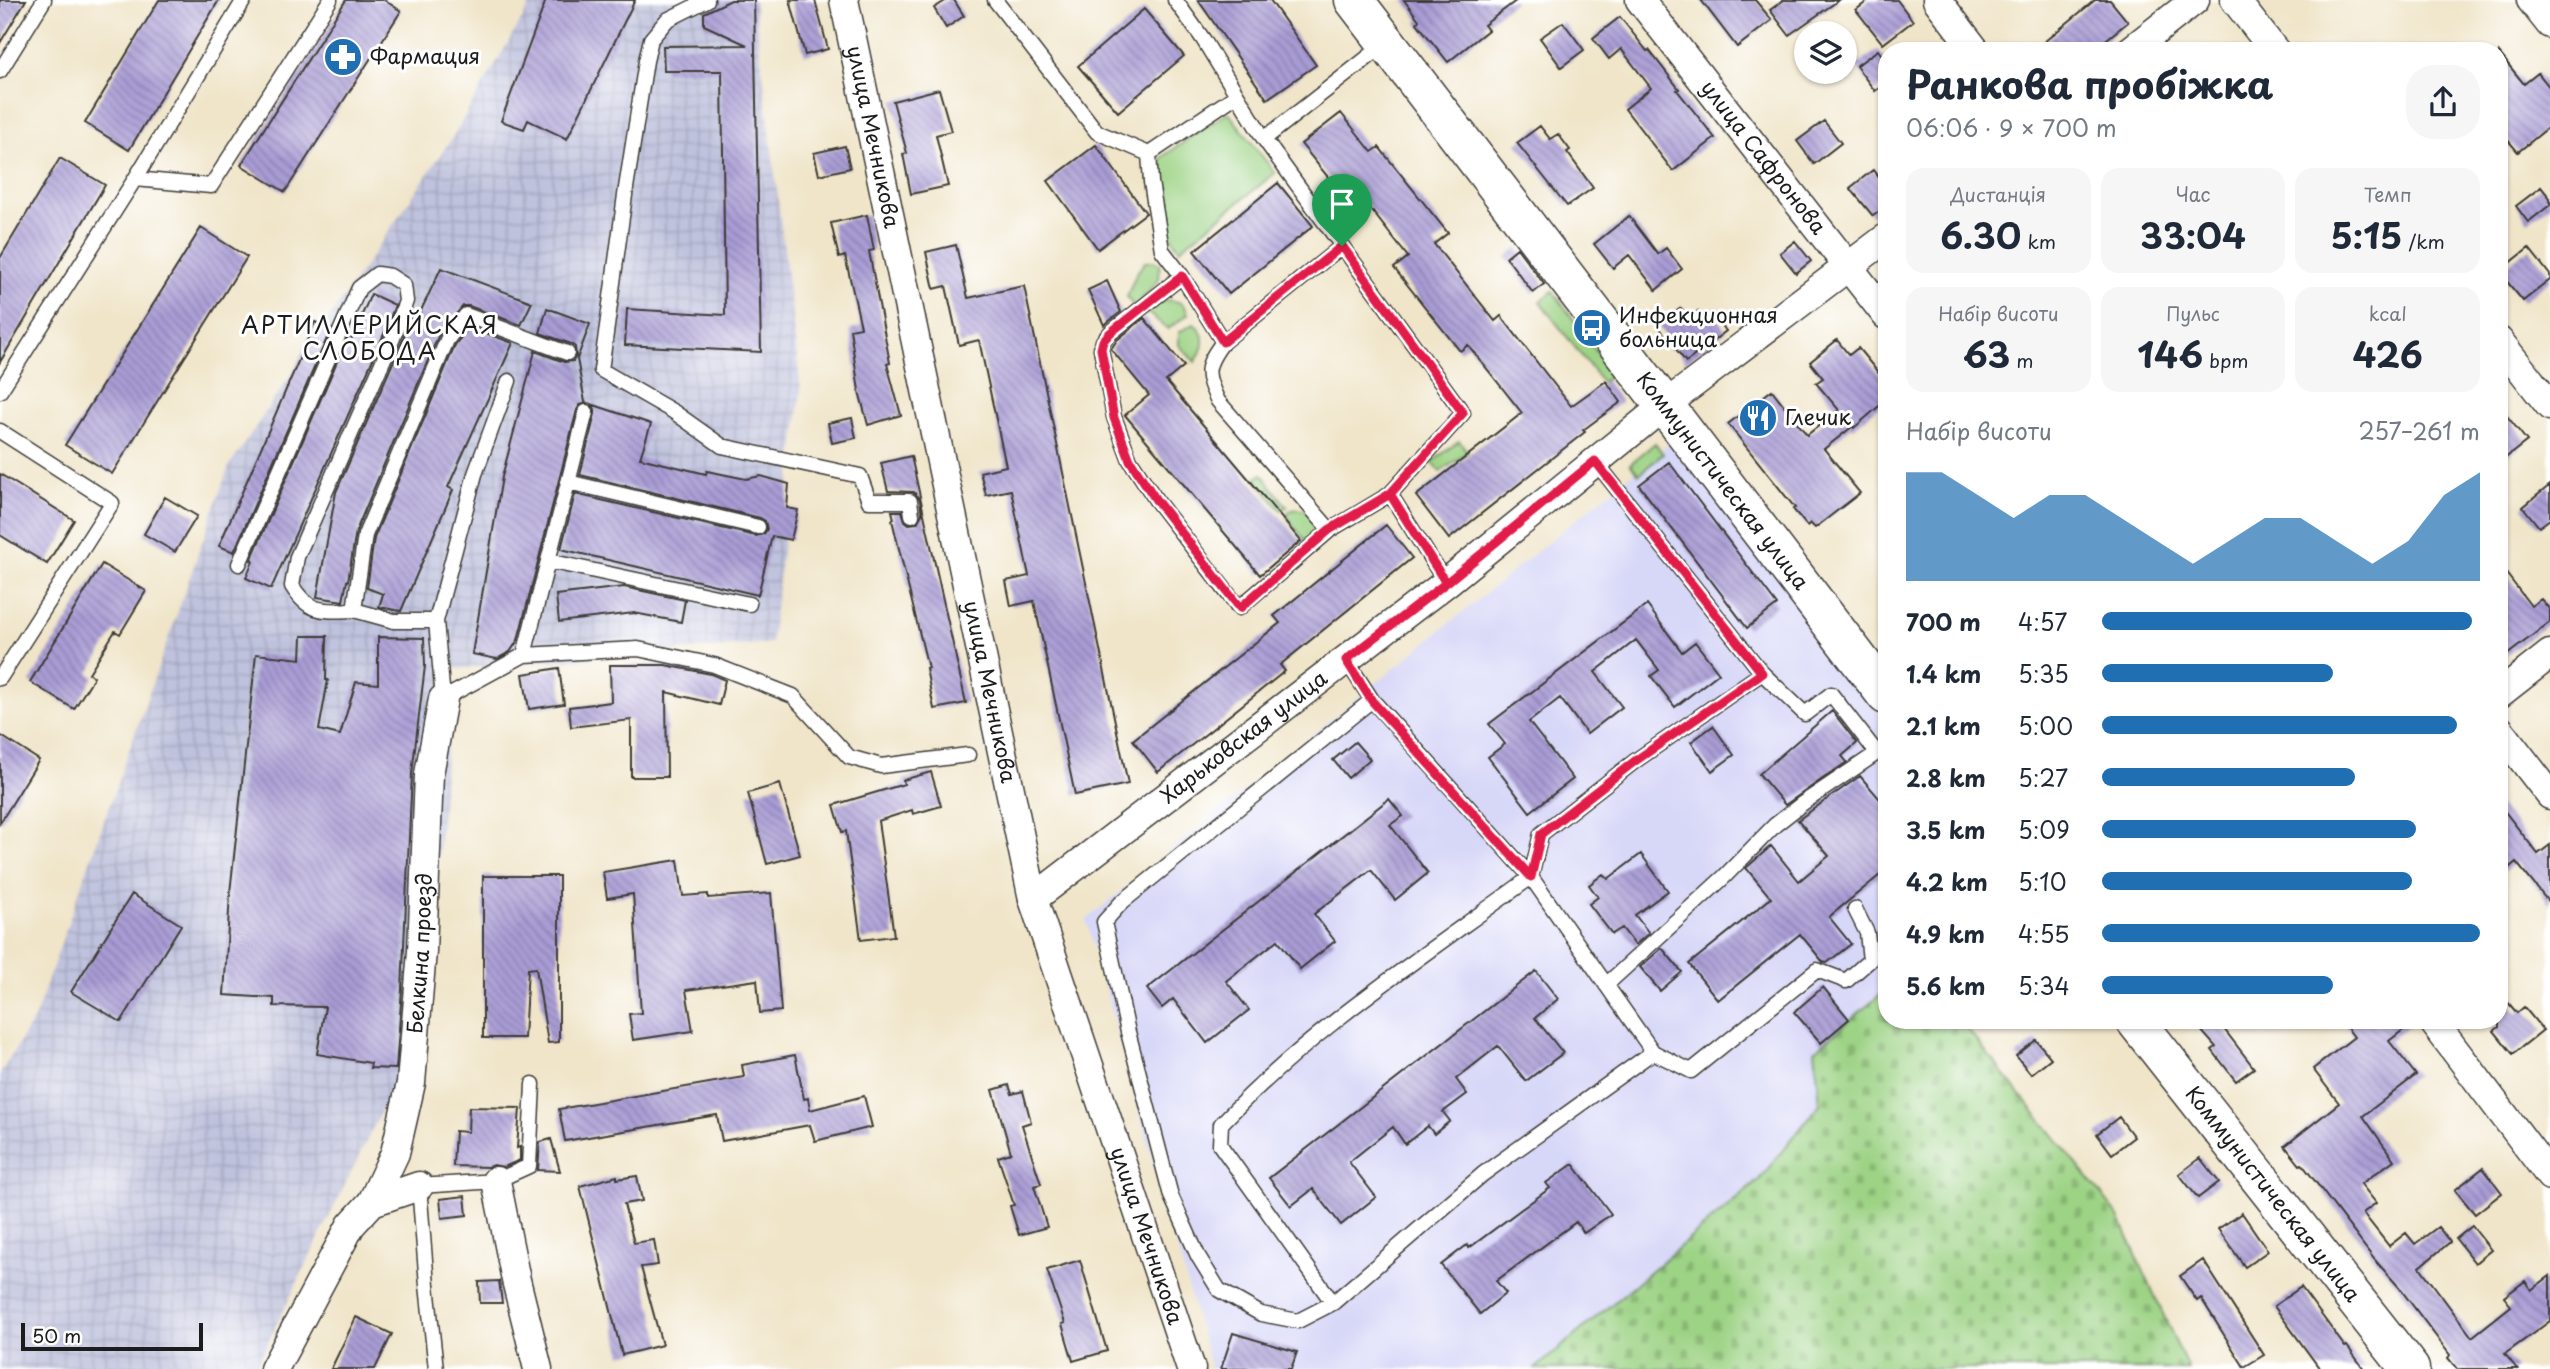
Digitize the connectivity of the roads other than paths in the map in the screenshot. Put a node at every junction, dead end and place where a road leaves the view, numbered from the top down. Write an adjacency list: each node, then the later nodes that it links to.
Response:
1 (44, 0): 19 (lane)
2 (244, 0): 23 (lane)
3 (330, 0): 23 (lane)
4 (706, 0): 41 (lane)
5 (844, 0): 63 (street, улица Мечникова)
6 (995, 0): 22 (lane)
7 (1175, 0): 20 (lane)
8 (1354, 0): 15 (street, Коммунистическая улица)
9 (1640, 0): 26 (street, улица Сафронова)
10 (1937, 0): 16 (street)
11 (2195, 0): 17 (street)
12 (2235, 0): 18 (street)
13 (2531, 0): 14 (street)
14 (2550, 24)
15 (1388, 42): 21 (lane); 34 (street, Коммунистическая улица)
16 (1969, 42)
17 (2141, 42)
18 (2268, 42)
19 (0, 71)
20 (1237, 95): 21 (lane); 22 (lane)
21 (1264, 139): 25 (lane)
22 (1149, 154): 27 (lane)
23 (135, 179): 33 (lane)
24 (1878, 244): 26 (street, Харьковская улица)
25 (1342, 246): 29 (lane); 40 (lane)
26 (1849, 267): 28 (street, улица Сафронова); 34 (street, Харьковская улица)
27 (1182, 276): 29 (lane); 43 (lane)
28 (1878, 305)
29 (1223, 342): 43 (lane)
30 (2508, 352): 35 (street)
31 (567, 353): 48 (lane)
32 (509, 381): 49 (lane)
33 (0, 391)
34 (1665, 405): 38 (street, Харьковская улица); 55 (street, Коммунистическая улица)
35 (2550, 406)
36 (586, 412): 39 (lane)
37 (0, 431): 54 (lane)
38 (1595, 461): 46 (street, Харьковская улица); 53 (lane)
39 (568, 482): 42 (lane); 44 (lane)
40 (1390, 494): 43 (lane); 46 (lane)
41 (912, 514)
42 (758, 527)
43 (1329, 530)
44 (548, 561): 47 (lane); 51 (lane)
45 (239, 564): 48 (lane)
46 (1446, 583): 52 (street, Харьковская улица)
47 (749, 604)
48 (354, 610): 49 (lane)
49 (436, 621): 57 (lane)
50 (2550, 654): 56 (street)
51 (524, 655): 57 (lane); 60 (lane)
52 (1346, 660): 58 (lane); 63 (street, Харьковская улица)
53 (1762, 673): 62 (lane); 65 (lane)
54 (0, 678)
55 (1878, 685)
56 (2508, 687)
57 (443, 699): 73 (street, Белкина проезд)
58 (1372, 701): 62 (lane); 74 (lane)
59 (2508, 741): 61 (street)
60 (968, 755)
61 (2550, 796)
62 (1531, 877): 65 (lane); 74 (lane)
63 (1033, 899): 78 (street, улица Мечникова)
64 (1855, 909): 68 (lane)
65 (1606, 985): 68 (lane)
66 (2143, 1029): 79 (street, Коммунистическая улица)
67 (2439, 1029): 70 (street)
68 (1653, 1052): 74 (lane)
69 (533, 1084): 71 (lane)
70 (2550, 1176)
71 (496, 1181): 72 (lane); 77 (street)
72 (419, 1186): 73 (street); 76 (lane)
73 (372, 1202): 75 (street, Белкина проезд)
74 (1333, 1303)
75 (274, 1369)
76 (436, 1369)
77 (538, 1369)
78 (1191, 1369)
79 (2410, 1369)

